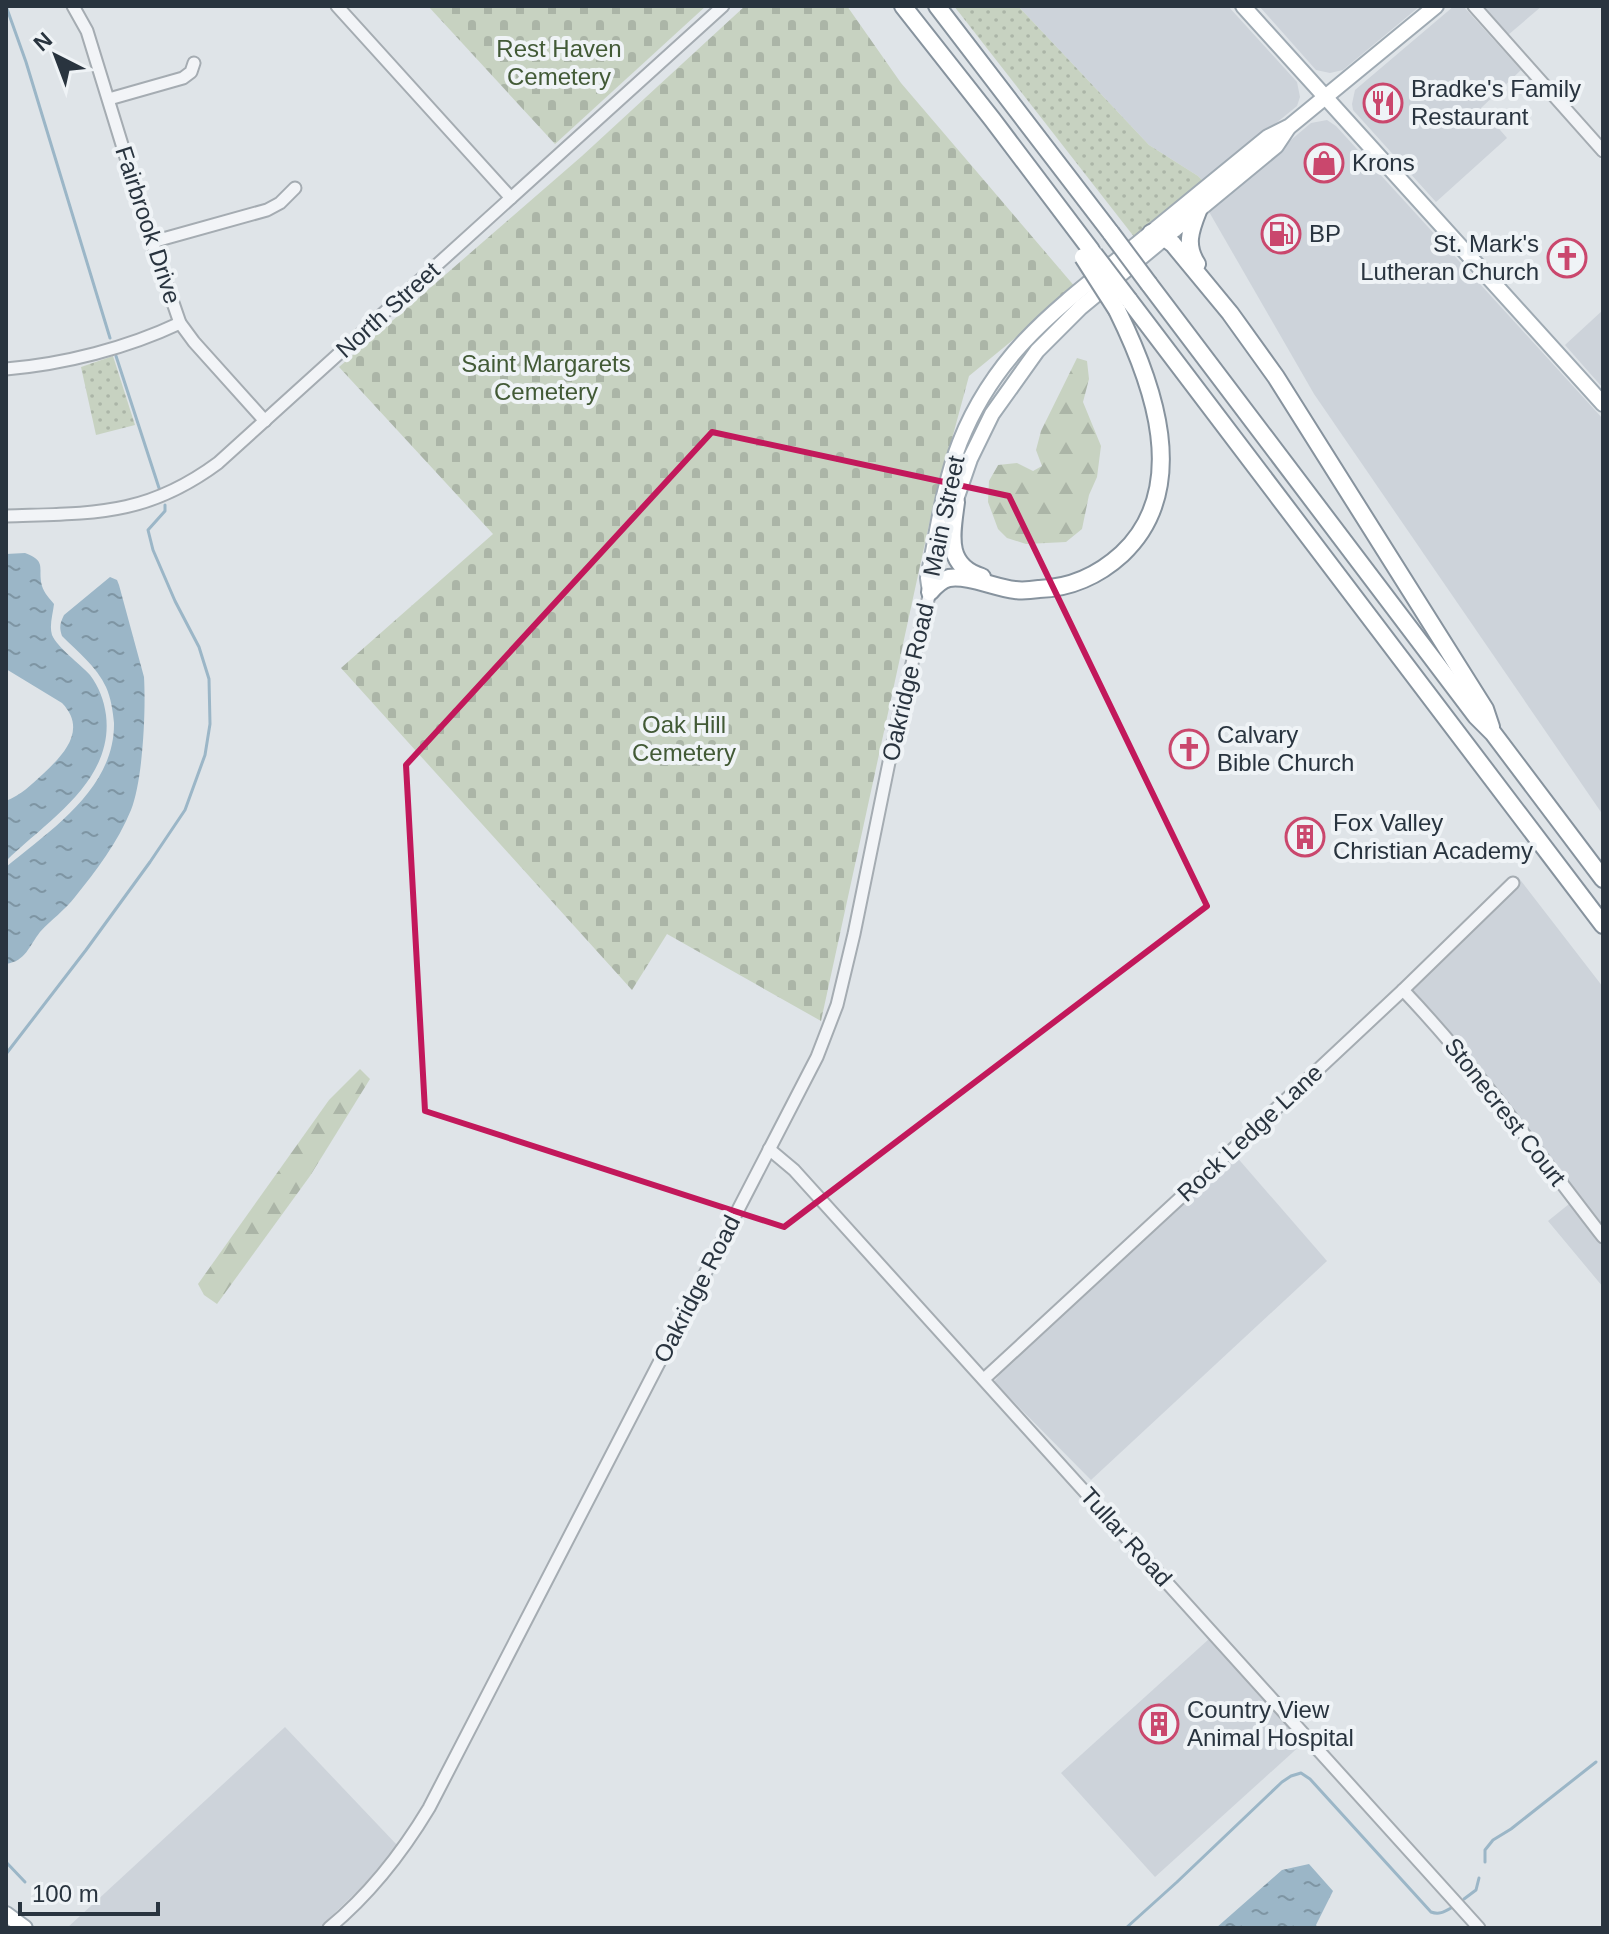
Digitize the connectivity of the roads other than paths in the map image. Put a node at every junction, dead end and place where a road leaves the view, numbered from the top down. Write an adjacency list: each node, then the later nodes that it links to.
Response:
1 (73, 6): 11 (street, Fairbrook Drive)
2 (337, 6): 15 (street)
3 (723, 6): 15 (street, North Street)
4 (903, 6): 19 (highway, bridge)
5 (937, 6): 29 (highway, bridge)
6 (1243, 6): 10 (main road)
7 (1436, 6): 10 (main road, Main Street)
8 (1474, 6): 13 (street)
9 (194, 63): 11 (street)
10 (1325, 96): 12 (main road, Main Street); 23 (main road)
11 (109, 99): 18 (street, Fairbrook Drive)
12 (1290, 126): 16 (main road, Main Street); 17 (main road, Main Street)
13 (1603, 151)
14 (295, 188): 18 (street)
15 (511, 198): 24 (street, North Street)
16 (1198, 211): 17 (main road, Main Street); 21 (highway)
17 (1158, 235): 21 (highway); 25 (main road, Main Street); 28 (main road, Main Street)
18 (152, 242): 20 (street, Fairbrook Drive)
19 (1123, 305): 27 (highway); 32 (highway)
20 (180, 323): 22 (street); 24 (street, Fairbrook Drive)
21 (1257, 350): 29 (highway)
22 (6, 369)
23 (1603, 404)
24 (265, 421): 26 (street, North Street)
25 (956, 502): 27 (highway); 28 (main road, Main Street)
26 (6, 516)
27 (1026, 589): 28 (highway)
28 (930, 592): 34 (street, Oakridge Road)
29 (1493, 733): 30 (highway)
30 (1603, 879)
31 (1513, 883): 33 (street, Rock Ledge Lane)
32 (1603, 925)
33 (1403, 990): 35 (street, Stonecrest Court); 36 (street, Rock Ledge Lane)
34 (769, 1149): 36 (street, Tullar Road); 39 (street, Oakridge Road)
35 (1603, 1237)
36 (984, 1379): 40 (street, Tullar Road)
37 (6, 1914): 38 (main road)
38 (25, 1928)
39 (329, 1928)
40 (1479, 1928)

